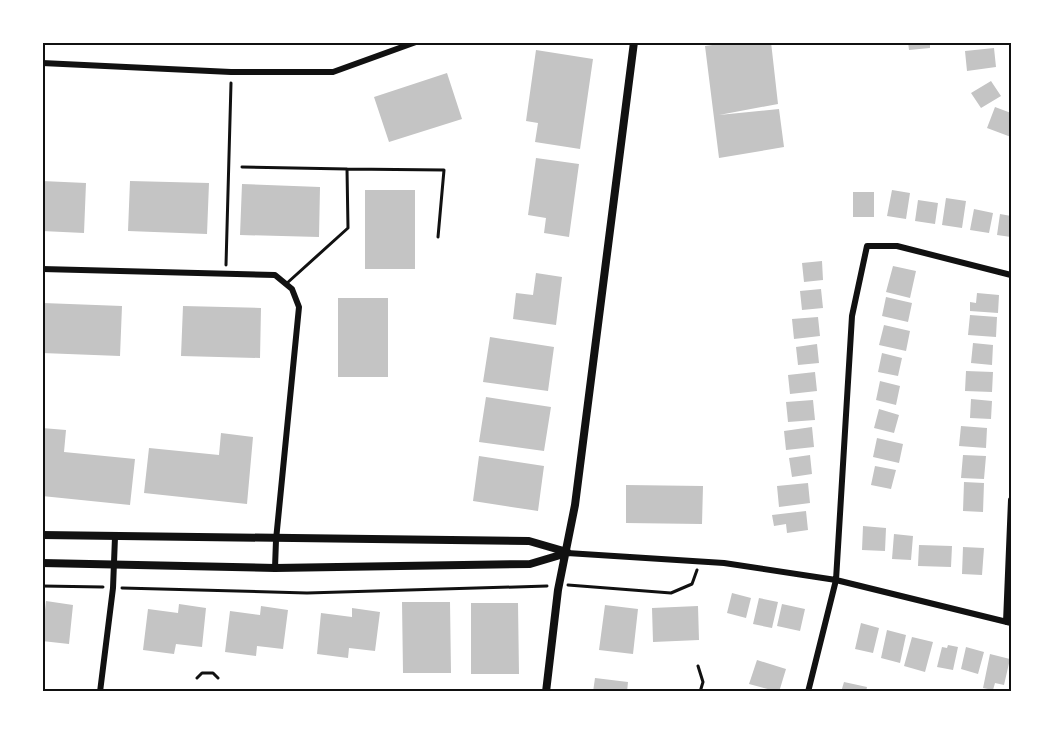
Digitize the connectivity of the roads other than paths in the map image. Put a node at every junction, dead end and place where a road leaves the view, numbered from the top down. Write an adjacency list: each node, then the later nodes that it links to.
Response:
1 (416, 42): 3 (street)
2 (634, 42): 14 (street)
3 (42, 63)
4 (242, 167): 5 (lane)
5 (347, 169): 6 (lane); 9 (lane)
6 (438, 237)
7 (42, 269): 9 (street)
8 (1011, 275): 18 (street)
9 (286, 284): 13 (street)
10 (1011, 500): 19 (street)
11 (42, 535): 12 (street)
12 (116, 537): 13 (street); 16 (street)
13 (276, 540): 14 (street); 17 (street)
14 (567, 553): 17 (street); 18 (street); 21 (street)
15 (42, 563): 16 (street)
16 (115, 564): 17 (street); 20 (street)
17 (275, 568)
18 (836, 580): 19 (street); 22 (street)
19 (1008, 623)
20 (99, 692)
21 (546, 692)
22 (808, 692)

